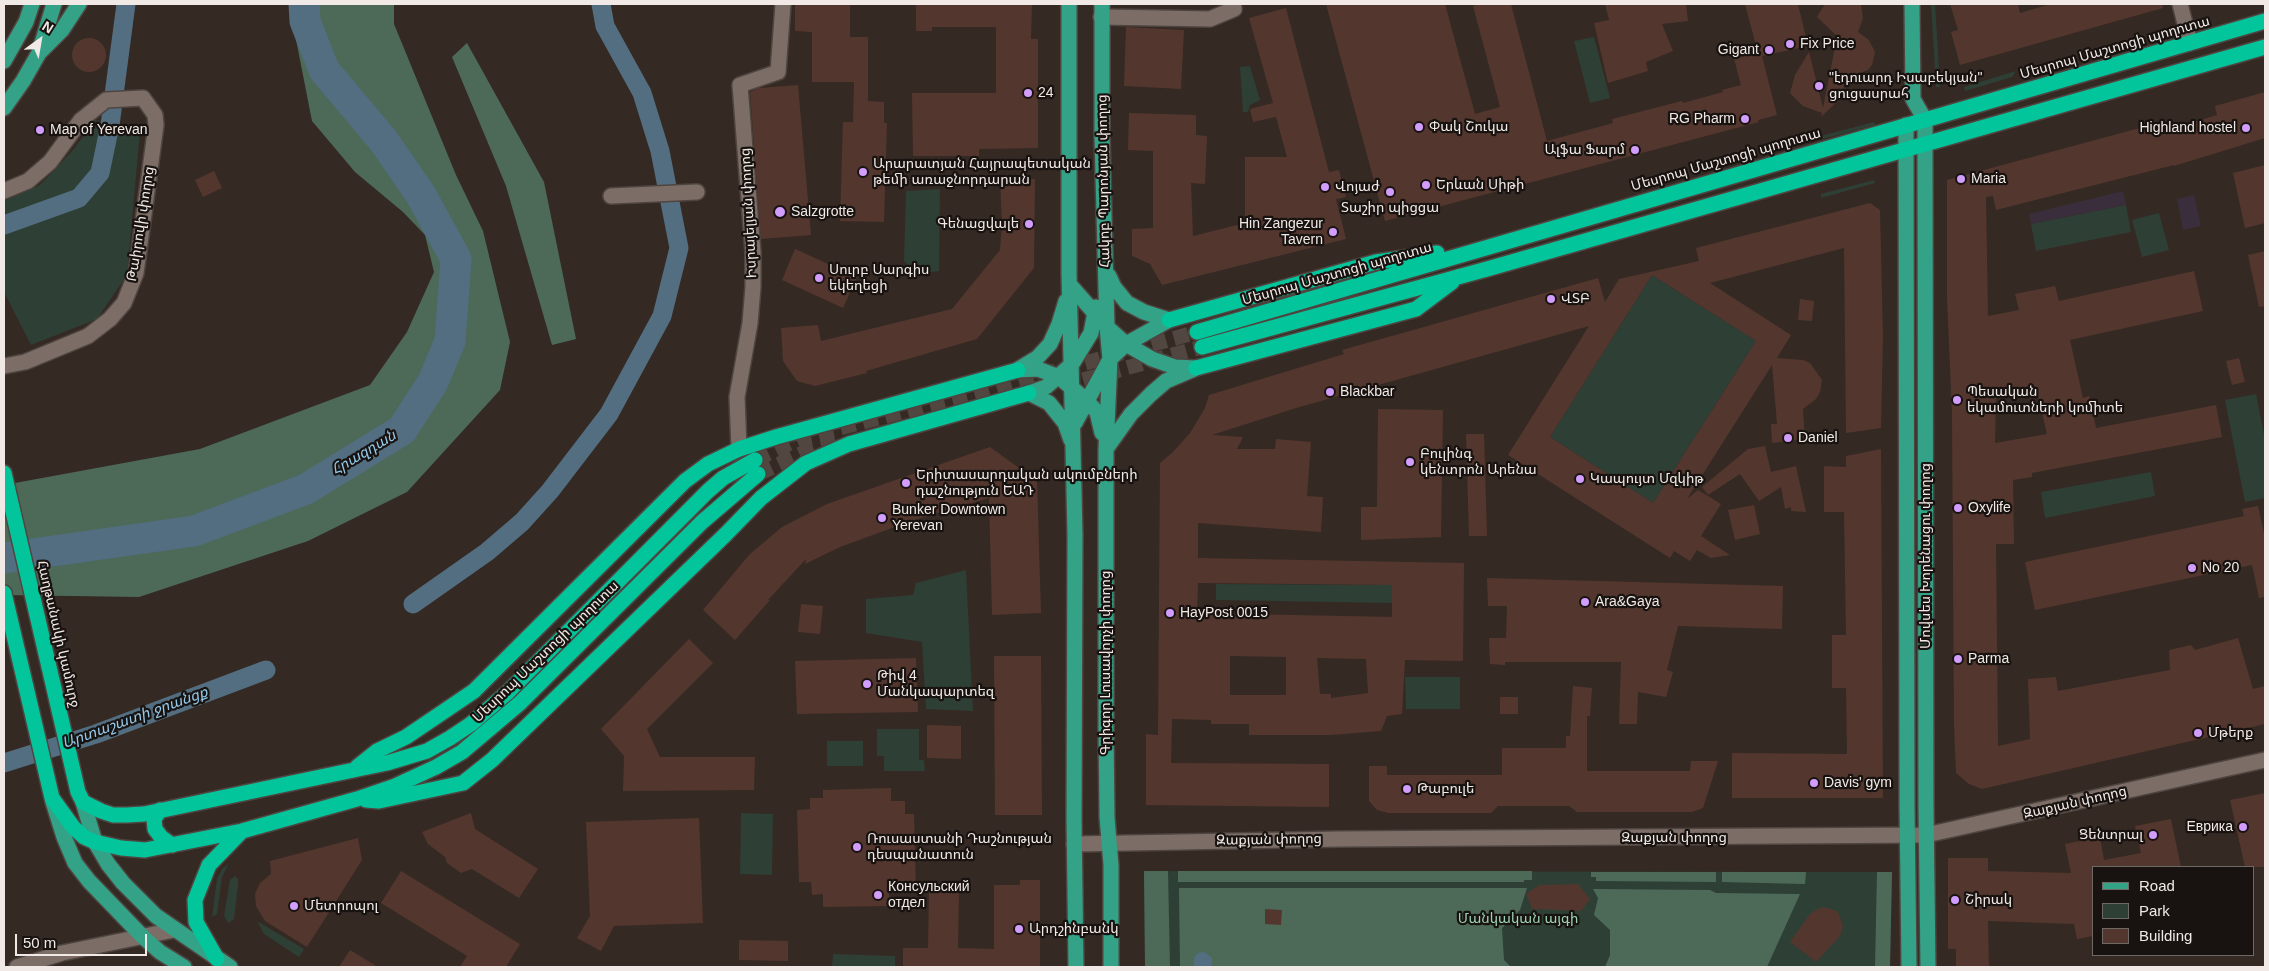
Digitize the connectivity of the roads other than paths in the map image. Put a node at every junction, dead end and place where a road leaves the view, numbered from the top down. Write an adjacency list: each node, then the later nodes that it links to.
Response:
1 (32, 4): 14 (main road)
2 (54, 4): 13 (main road)
3 (79, 4): 13 (main road)
4 (783, 4): 44 (street, Իսրայելյան փողոց)
5 (1069, 4): 26 (main road)
6 (1233, 4): 9 (street)
7 (1912, 4): 16 (main road)
8 (2180, 4): 11 (street)
9 (1102, 10): 24 (main road, Հակոբ Պարոնյան փողոց)
10 (2265, 21): 11 (highway, Մեսրոպ Մաշտոցի պողոտա)
11 (2190, 43): 16 (highway, Մեսրոպ Մաշտոցի պողոտա)
12 (2265, 47): 18 (highway, Մեսրոպ Մաշտոցի պողոտա)
13 (39, 53): 15 (main road)
14 (4, 60)
15 (4, 108)
16 (1924, 120): 17 (highway, Մեսրոպ Մաշտոցի պողոտա); 18 (main road, Մովսես Խորենացու փողոց)
17 (1906, 125): 19 (main road, Մովսես Խորենացու փողոց); 23 (highway, Մեսրոպ Մաշտոցի պողոտա)
18 (1925, 145): 19 (highway, Մեսրոպ Մաշտոցի պողոտա); 41 (main road, Մովսես Խորենացու փողոց)
19 (1907, 150): 25 (highway, Մեսրոպ Մաշտոցի պողոտա); 40 (main road, Մովսես Խորենացու փողոց)
20 (4, 191): 33 (street, Թաիրովի փողոց)
21 (697, 192): 22 (street)
22 (611, 196)
23 (1493, 245): 25 (highway, Մեսրոպ Մաշտոցի պողոտա); 28 (highway)
24 (1106, 270): 27 (main road); 28 (main road); 29 (main road, Հակոբ Պարոնյան փողոց)
25 (1459, 276): 34 (highway)
26 (1070, 285): 27 (main road); 32 (main road); 35 (main road)
27 (1094, 313): 29 (main road); 32 (main road)
28 (1169, 320): 30 (main road)
29 (1108, 327): 30 (main road); 31 (main road, Հակոբ Պարոնյան փողոց)
30 (1126, 344): 31 (main road); 34 (main road)
31 (1110, 359): 39 (main road); 45 (main road, Գրիգոր Լուսավորչի փողոց)
32 (1072, 364): 36 (main road); 37 (main road)
33 (4, 366)
34 (1196, 368): 45 (main road)
35 (1018, 370): 36 (main road); 44 (highway)
36 (1059, 377): 37 (main road); 38 (main road)
37 (1073, 388): 39 (main road); 42 (main road)
38 (1029, 394): 43 (main road); 52 (highway)
39 (1086, 400): 42 (main road); 45 (main road)
40 (1907, 423): 41 (main road); 56 (main road, Մովսես Խորենացու փողոց)
41 (1925, 423): 55 (main road, Մովսես Խորենացու փողոց)
42 (1074, 425): 43 (main road)
43 (1073, 445): 59 (main road)
44 (739, 449): 49 (highway)
45 (1106, 449): 58 (main road, Գրիգոր Լուսավորչի փողոց)
46 (4, 473): 50 (highway, Հաղթանակի կամուրջ)
47 (4, 593): 51 (highway)
48 (2265, 760): 55 (street, Զաքյան փողոց)
49 (354, 769): 52 (highway, Մեսրոպ Մաշտոցի պողոտա); 53 (highway, Մեսրոպ Մաշտոցի պողոտա)
50 (81, 797): 53 (highway, Մեսրոպ Մաշտոցի պողոտա); 57 (main road)
51 (52, 798): 57 (highway, Մեսրոպ Մաշտոցի պողոտա); 62 (main road)
52 (357, 799): 54 (highway, Մեսրոպ Մաշտոցի պողոտա)
53 (160, 810): 60 (highway)
54 (242, 831): 60 (highway, Մեսրոպ Մաշտոցի պողոտա); 63 (highway)
55 (1926, 835): 56 (street, Զաքյան փողոց); 69 (main road, Մովսես Խորենացու փողոց)
56 (1907, 836): 58 (street, Զաքյան փողոց); 68 (main road, Մովսես Խորենացու փողոց)
57 (95, 842): 60 (highway, Մեսրոպ Մաշտոցի պողոտա); 61 (main road)
58 (1108, 842): 59 (street, Զաքյան փողոց); 67 (main road, Գրիգոր Լուսավորչի փողոց)
59 (1074, 844): 66 (main road)
60 (172, 845)
61 (174, 930): 62 (street); 63 (main road)
62 (143, 937): 64 (street); 65 (main road)
63 (223, 963)
64 (17, 967)
65 (184, 967)
66 (1076, 967)
67 (1111, 967)
68 (1909, 967)
69 (1928, 967)

